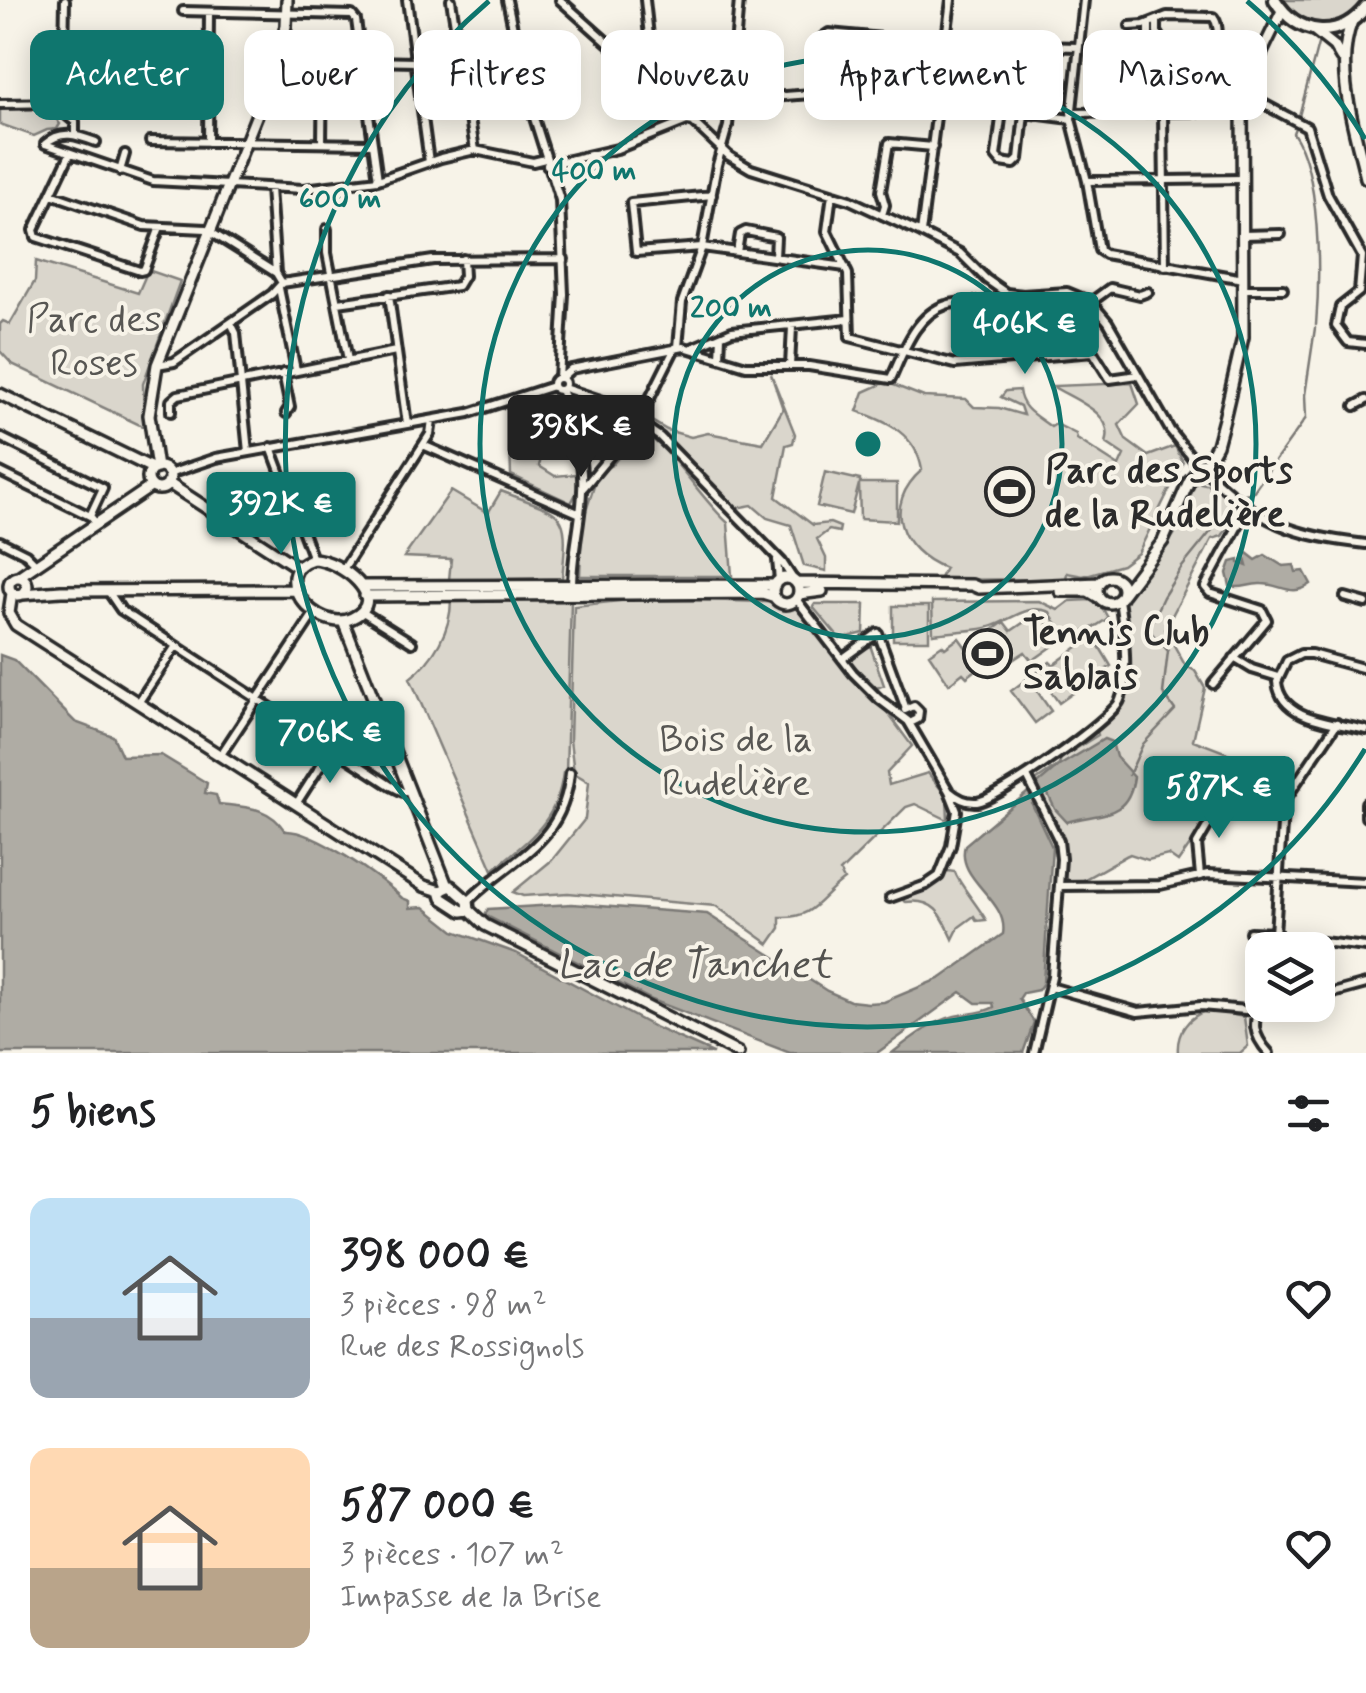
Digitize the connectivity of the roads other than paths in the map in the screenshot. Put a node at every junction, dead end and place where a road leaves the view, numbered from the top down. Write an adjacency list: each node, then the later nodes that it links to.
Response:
1 (64, 0): 19 (street)
2 (286, 0): 15 (street)
3 (407, 0): 32 (street)
4 (451, 0): 60 (street)
5 (507, 0): 65 (street)
6 (560, 0): 28 (street)
7 (645, 0): 22 (street)
8 (740, 0): 23 (street)
9 (951, 0): 24 (street)
10 (1084, 0): 31 (street)
11 (1279, 5): 17 (main road); 27 (street)
12 (1366, 7): 16 (main road)
13 (184, 11): 14 (street)
14 (209, 12): 15 (street); 55 (street)
15 (286, 13): 20 (street); 21 (street)
16 (1352, 21): 26 (main road); 33 (street)
17 (1294, 23): 26 (main road); 27 (street)
18 (1130, 26): 25 (street)
19 (64, 30)
20 (283, 30)
21 (357, 30)
22 (648, 30)
23 (737, 30)
24 (948, 30)
25 (1218, 30)
26 (1313, 30): 33 (street)
27 (1274, 33): 29 (street)
28 (601, 36)
29 (1267, 44)
30 (1063, 48): 31 (street)
31 (1079, 48): 39 (street)
32 (414, 54)
33 (1345, 70): 67 (street)
34 (0, 104): 35 (street)
35 (30, 104)
36 (1267, 104): 105 (street)
37 (1083, 115): 39 (street)
38 (1063, 116): 39 (street)
39 (1071, 116): 71 (street)
40 (72, 120): 52 (street)
41 (255, 120): 56 (street)
42 (322, 120): 57 (street)
43 (370, 120): 58 (street)
44 (423, 120): 64 (street)
45 (727, 120): 61 (street)
46 (936, 120): 59 (street)
47 (1001, 120): 48 (street)
48 (1023, 120)
49 (1163, 120): 70 (street)
50 (1240, 120): 68 (street)
51 (687, 121): 61 (street); 65 (street)
52 (75, 134): 54 (street); 62 (street)
53 (150, 140): 55 (street)
54 (96, 142)
55 (208, 142): 56 (street)
56 (246, 142): 57 (street); 72 (street)
57 (322, 143): 58 (street)
58 (373, 144): 69 (street)
59 (933, 147): 77 (street); 81 (street)
60 (474, 150): 64 (street); 65 (street)
61 (722, 150): 75 (street); 76 (street)
62 (70, 154): 66 (street); 74 (street)
63 (125, 154): 66 (street)
64 (429, 162): 69 (street)
65 (546, 162): 88 (street)
66 (120, 170): 72 (street)
67 (1366, 178)
68 (1242, 179): 70 (street); 82 (street)
69 (378, 180): 73 (street)
70 (1165, 180): 71 (street); 89 (street)
71 (1087, 181): 89 (street)
72 (228, 186): 73 (street); 80 (street)
73 (270, 188): 91 (street)
74 (51, 194): 78 (street); 78 (street)
75 (712, 194): 84 (street); 84 (street)
76 (832, 194): 77 (street); 90 (street)
77 (882, 215): 81 (street)
78 (160, 227): 80 (street)
79 (327, 229): 92 (street)
80 (210, 230): 91 (street); 112 (street)
81 (921, 234): 97 (street)
82 (1242, 234): 83 (street); 93 (street)
83 (1281, 234)
84 (702, 247): 85 (street); 106 (street)
85 (736, 252): 86 (street); 86 (street)
86 (775, 257): 90 (street)
87 (463, 259): 88 (street); 92 (street); 98 (street)
88 (564, 259): 117 (street)
89 (1166, 266): 93 (street)
90 (846, 267): 101 (street)
91 (276, 273): 94 (street)
92 (332, 276): 94 (street); 100 (street)
93 (1244, 284): 95 (street); 138 (street)
94 (281, 286): 102 (street); 114 (street)
95 (1282, 289)
96 (1148, 292): 99 (street)
97 (1006, 293): 99 (street); 108 (street)
98 (389, 296): 100 (street); 109 (street)
99 (1091, 302): 116 (street)
100 (338, 304): 111 (street)
101 (850, 319): 103 (street); 108 (street)
102 (231, 322): 112 (street); 118 (street)
103 (792, 326): 104 (street); 113 (street)
104 (721, 336): 107 (street); 110 (street)
105 (1366, 344)
106 (677, 348): 107 (street); 117 (street); 125 (street)
107 (692, 348): 110 (street)
108 (902, 349): 113 (street); 116 (street)
109 (396, 351): 111 (street); 128 (street)
110 (720, 358): 113 (street)
111 (348, 360): 114 (street)
112 (157, 365): 131 (street)
113 (790, 366)
114 (296, 370): 115 (street)
115 (283, 373): 118 (street); 124 (street)
116 (1138, 375): 138 (street)
117 (560, 378): 119 (street)
118 (241, 381): 123 (street); 133 (street)
119 (560, 388): 125 (street); 126 (street); 134 (street)
120 (0, 394): 135 (street)
121 (1366, 400): 122 (street)
122 (1355, 406)
123 (171, 412)
124 (286, 413)
125 (642, 414): 127 (street)
126 (432, 420): 128 (street); 130 (street)
127 (638, 422): 136 (street); 149 (street)
128 (407, 424): 132 (street)
129 (0, 437): 145 (street)
130 (423, 446): 144 (street); 153 (street)
131 (153, 448): 135 (street); 137 (street)
132 (271, 448): 133 (street); 148 (street)
133 (248, 452): 140 (street)
134 (578, 453): 136 (street); 142 (street)
135 (142, 461): 137 (street)
136 (603, 464): 142 (street)
137 (156, 468): 140 (street); 141 (street)
138 (1202, 468): 143 (street); 152 (street)
139 (0, 472): 145 (street)
140 (169, 479): 141 (street); 151 (street)
141 (152, 486): 145 (street)
142 (583, 488): 144 (street)
143 (1248, 507): 147 (street); 176 (street)
144 (578, 513): 159 (street)
145 (93, 520): 150 (street)
146 (0, 541): 150 (street)
147 (1366, 544)
148 (313, 558): 151 (street); 153 (street)
149 (777, 558): 155 (street); 161 (street)
150 (35, 566): 158 (street)
151 (297, 567): 162 (street)
152 (1145, 567): 154 (street); 167 (street)
153 (344, 568): 164 (street)
154 (1116, 579): 157 (street); 167 (street)
155 (777, 582): 159 (street); 161 (street); 165 (street)
156 (0, 583): 158 (street)
157 (1099, 583): 160 (street); 166 (street)
158 (18, 586): 163 (street); 181 (street)
159 (572, 588): 164 (street); 165 (street)
160 (1038, 588): 161 (street); 166 (street)
161 (796, 589): 165 (street); 175 (street)
162 (295, 590): 163 (street); 171 (street)
163 (108, 591): 174 (street)
164 (363, 591): 170 (street)
165 (775, 597)
166 (1099, 597): 167 (street)
167 (1121, 597): 188 (street)
168 (1345, 597): 169 (street)
169 (1366, 604)
170 (361, 611): 172 (street); 173 (street)
171 (315, 612): 172 (street); 180 (street)
172 (342, 621): 190 (street)
173 (412, 643)
174 (176, 646): 180 (street); 181 (street)
175 (842, 658): 182 (street); 182 (street)
176 (1234, 658): 178 (street); 179 (street)
177 (1366, 669): 178 (street)
178 (1278, 677): 183 (street)
179 (1213, 684)
180 (258, 699): 185 (street); 186 (street)
181 (138, 703): 186 (street)
182 (906, 716): 189 (street)
183 (1337, 723): 184 (street); 198 (street)
184 (1366, 730)
185 (332, 748): 190 (street); 193 (street)
186 (220, 756): 193 (street)
187 (570, 772): 203 (street)
188 (1028, 776): 191 (street); 200 (street)
189 (948, 791): 191 (street); 195 (street)
190 (410, 792): 201 (street)
191 (966, 800): 195 (street)
192 (1221, 803): 197 (street)
193 (296, 804): 201 (street)
194 (1366, 804): 196 (street)
195 (957, 811): 202 (street)
196 (1366, 817)
197 (1200, 876): 198 (street); 200 (street)
198 (1280, 878): 199 (street); 204 (street)
199 (1366, 882)
200 (1060, 886): 208 (street)
201 (444, 888): 203 (street)
202 (890, 898)
203 (469, 906): 212 (street)
204 (1277, 932)
205 (1335, 943): 206 (street)
206 (1366, 947)
207 (1366, 984): 209 (street)
208 (1050, 988): 210 (street); 213 (street)
209 (1335, 992)
210 (1245, 1009)
211 (1256, 1022): 214 (street)
212 (738, 1053)
213 (1034, 1053)
214 (1269, 1053)

